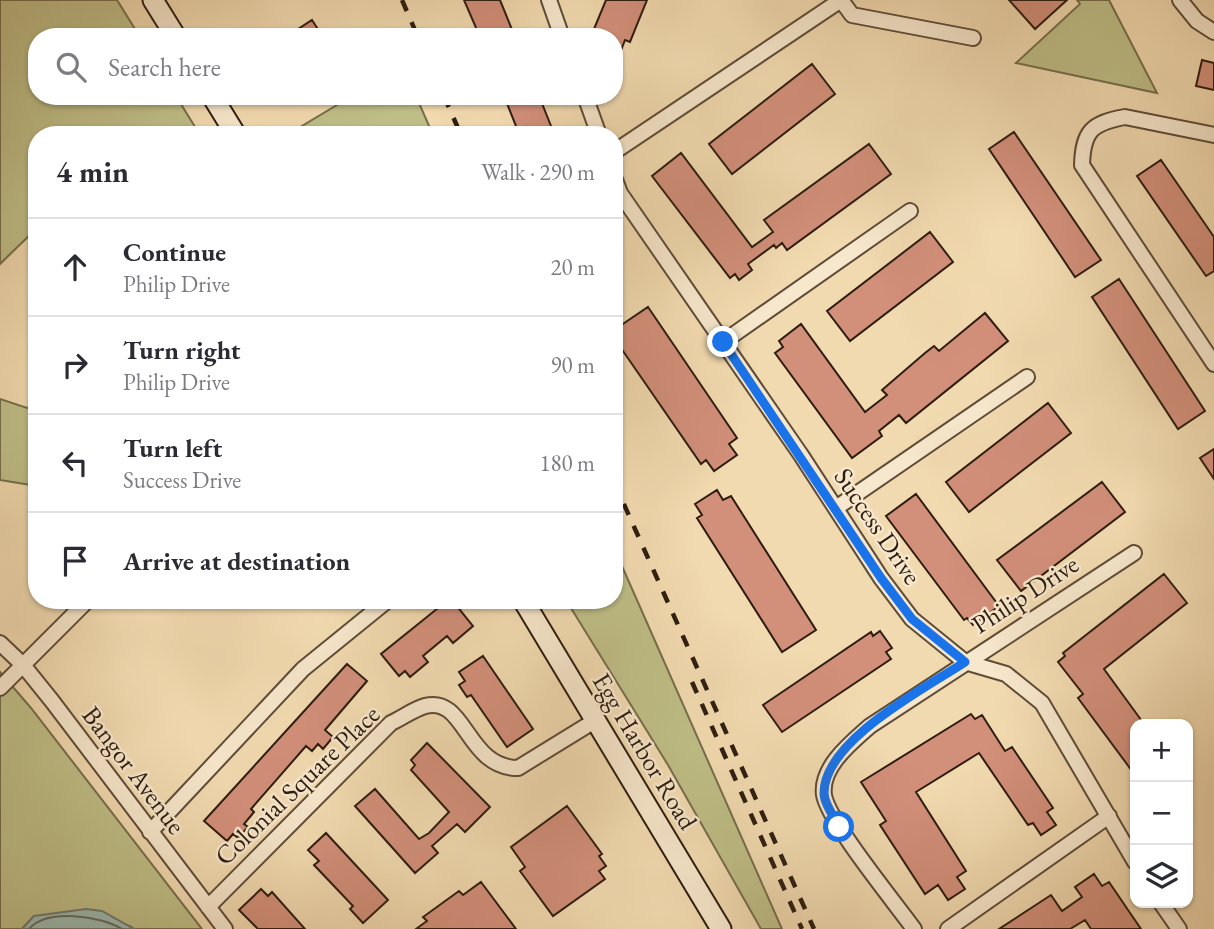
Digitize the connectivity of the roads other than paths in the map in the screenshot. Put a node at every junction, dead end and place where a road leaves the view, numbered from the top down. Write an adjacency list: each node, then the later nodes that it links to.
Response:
1 (153, 0): 5 (street)
2 (549, 0): 6 (street)
3 (841, 0): 8 (street); 14 (street)
4 (1180, 0): 7 (street)
5 (170, 28)
6 (559, 28)
7 (1214, 32)
8 (973, 38)
9 (218, 105): 11 (street)
10 (588, 105): 12 (street)
11 (230, 126)
12 (596, 126)
13 (1214, 135): 18 (street)
14 (623, 146)
15 (623, 197): 17 (street, Success Drive)
16 (910, 211): 17 (street)
17 (723, 342): 20 (street, Success Drive)
18 (1214, 364)
19 (1027, 377): 20 (street)
20 (836, 508): 26 (street, Success Drive)
21 (1134, 553): 26 (street, Philip Drive)
22 (79, 609): 27 (street)
23 (377, 609): 31 (street)
24 (528, 609): 29 (street, Egg Harbor Road)
25 (0, 643): 27 (street, Bangor Avenue)
26 (965, 662): 30 (street, Success Drive); 37 (street, Philip Drive)
27 (23, 665): 28 (street); 31 (street, Bangor Avenue)
28 (0, 688)
29 (596, 720): 33 (street, Colonial Square Place); 36 (street, Egg Harbor Road)
30 (1109, 816): 32 (street, Success Drive); 38 (street)
31 (150, 832): 33 (street, Bangor Avenue)
32 (1130, 853)
33 (208, 907): 35 (street, Bangor Avenue)
34 (1164, 908): 39 (street)
35 (225, 929)
36 (721, 929)
37 (914, 929)
38 (948, 929)
39 (1178, 929)

